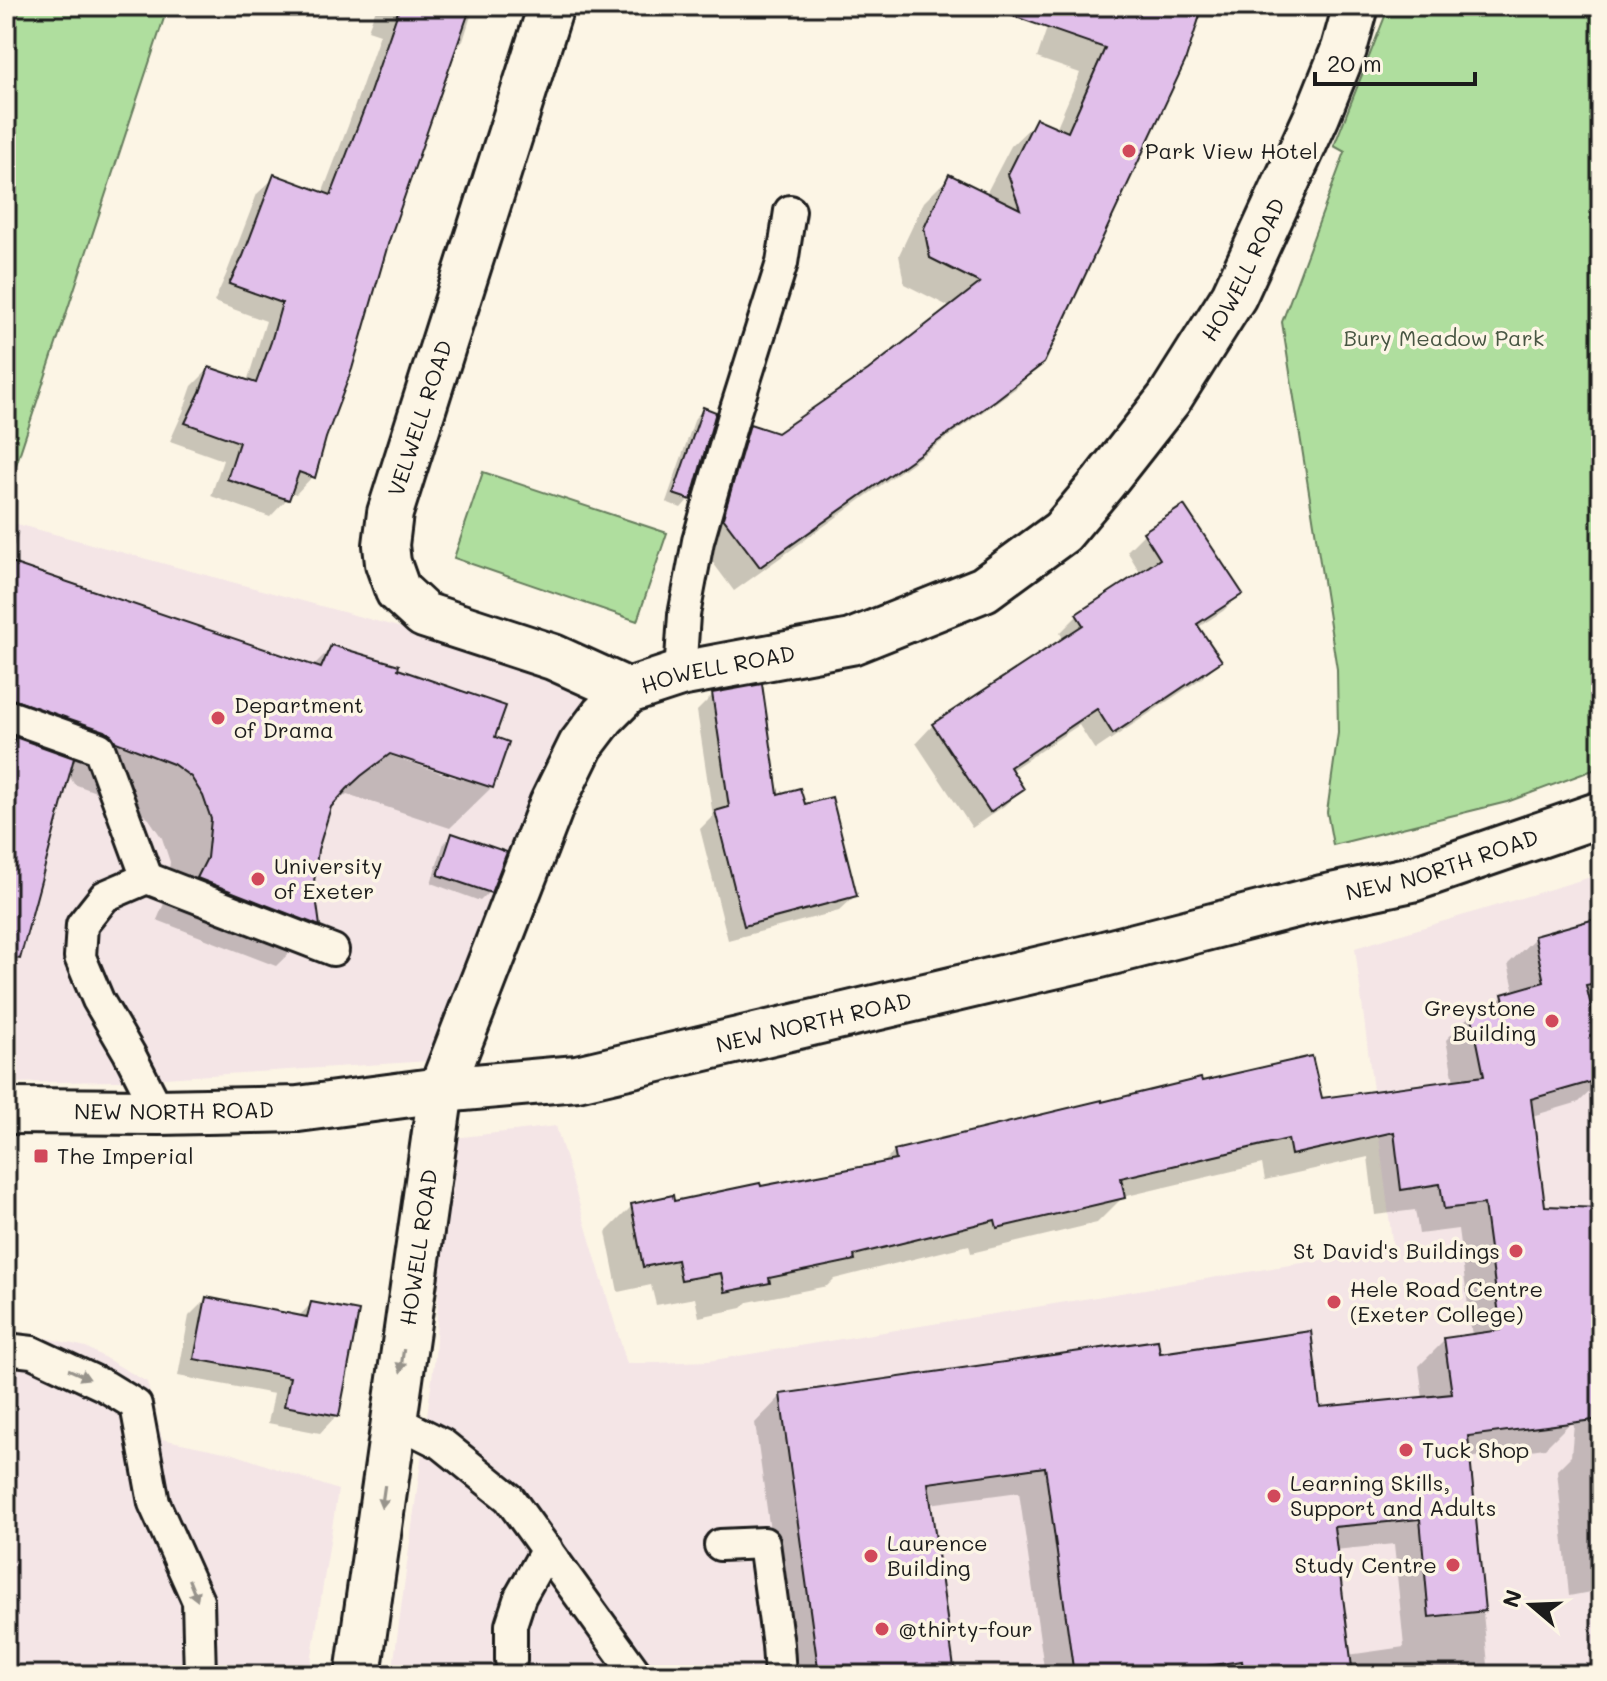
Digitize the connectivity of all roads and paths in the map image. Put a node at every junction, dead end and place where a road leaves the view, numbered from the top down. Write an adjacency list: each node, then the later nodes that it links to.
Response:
1 (551, 6): 5 (street, VELWELL ROAD)
2 (1356, 6): 4 (street, HOWELL ROAD)
3 (790, 211): 4 (lane)
4 (680, 674): 5 (street, HOWELL ROAD)
5 (628, 691): 10 (street, HOWELL ROAD)
6 (6, 715): 8 (lane)
7 (1601, 814): 10 (street, NEW NORTH ROAD)
8 (147, 878): 9 (lane); 12 (lane)
9 (333, 950)
10 (441, 1090): 12 (street, NEW NORTH ROAD); 14 (street, HOWELL ROAD, one-way to 14)
11 (6, 1111): 12 (street, NEW NORTH ROAD)
12 (159, 1112)
13 (6, 1349): 18 (lane, one-way to 18)
14 (394, 1420): 16 (lane); 19 (street, HOWELL ROAD, one-way to 19)
15 (720, 1545): 21 (lane)
16 (547, 1549): 17 (lane); 20 (lane)
17 (511, 1660)
18 (200, 1675)
19 (358, 1675)
20 (637, 1675)
21 (780, 1675)

